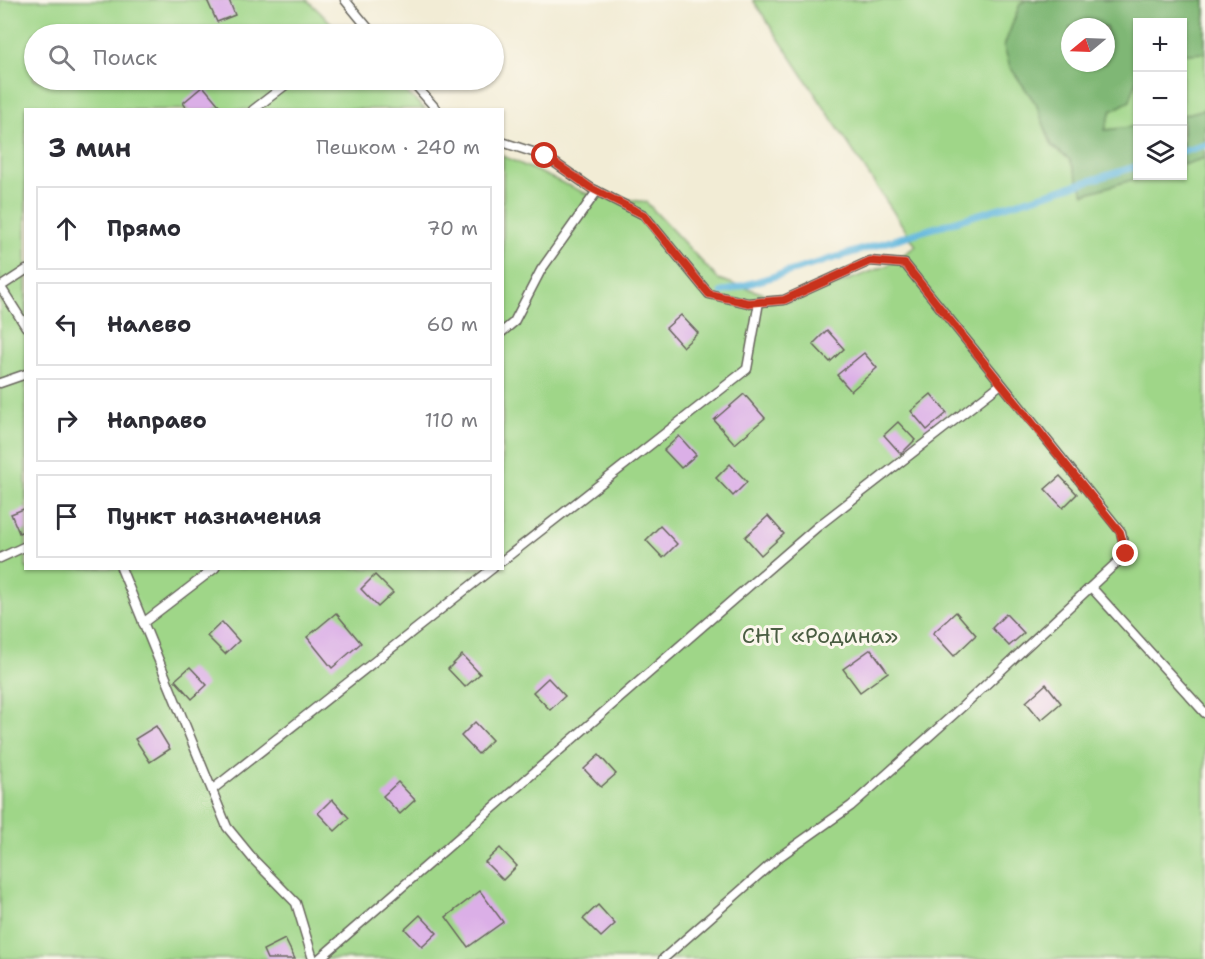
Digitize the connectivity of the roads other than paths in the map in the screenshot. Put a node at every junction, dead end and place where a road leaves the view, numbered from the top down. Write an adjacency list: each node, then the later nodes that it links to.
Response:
1 (345, 0): 2 (lane)
2 (365, 24)
3 (279, 90): 5 (lane)
4 (420, 90): 6 (lane)
5 (256, 108)
6 (435, 108)
7 (504, 143): 8 (lane)
8 (597, 191): 11 (lane); 13 (lane)
9 (24, 271): 10 (lane)
10 (0, 286): 12 (lane)
11 (759, 302): 16 (lane); 19 (lane)
12 (24, 324)
13 (504, 330)
14 (24, 375): 15 (lane)
15 (0, 383)
16 (1001, 384): 23 (lane); 28 (lane)
17 (24, 547): 18 (lane)
18 (0, 558)
19 (504, 559)
20 (122, 570): 24 (lane)
21 (212, 570): 24 (lane)
22 (490, 570): 26 (lane)
23 (1091, 587): 25 (lane); 29 (lane)
24 (143, 623): 26 (lane)
25 (1205, 713)
26 (213, 789): 27 (lane)
27 (313, 959)
28 (319, 959)
29 (663, 959)

